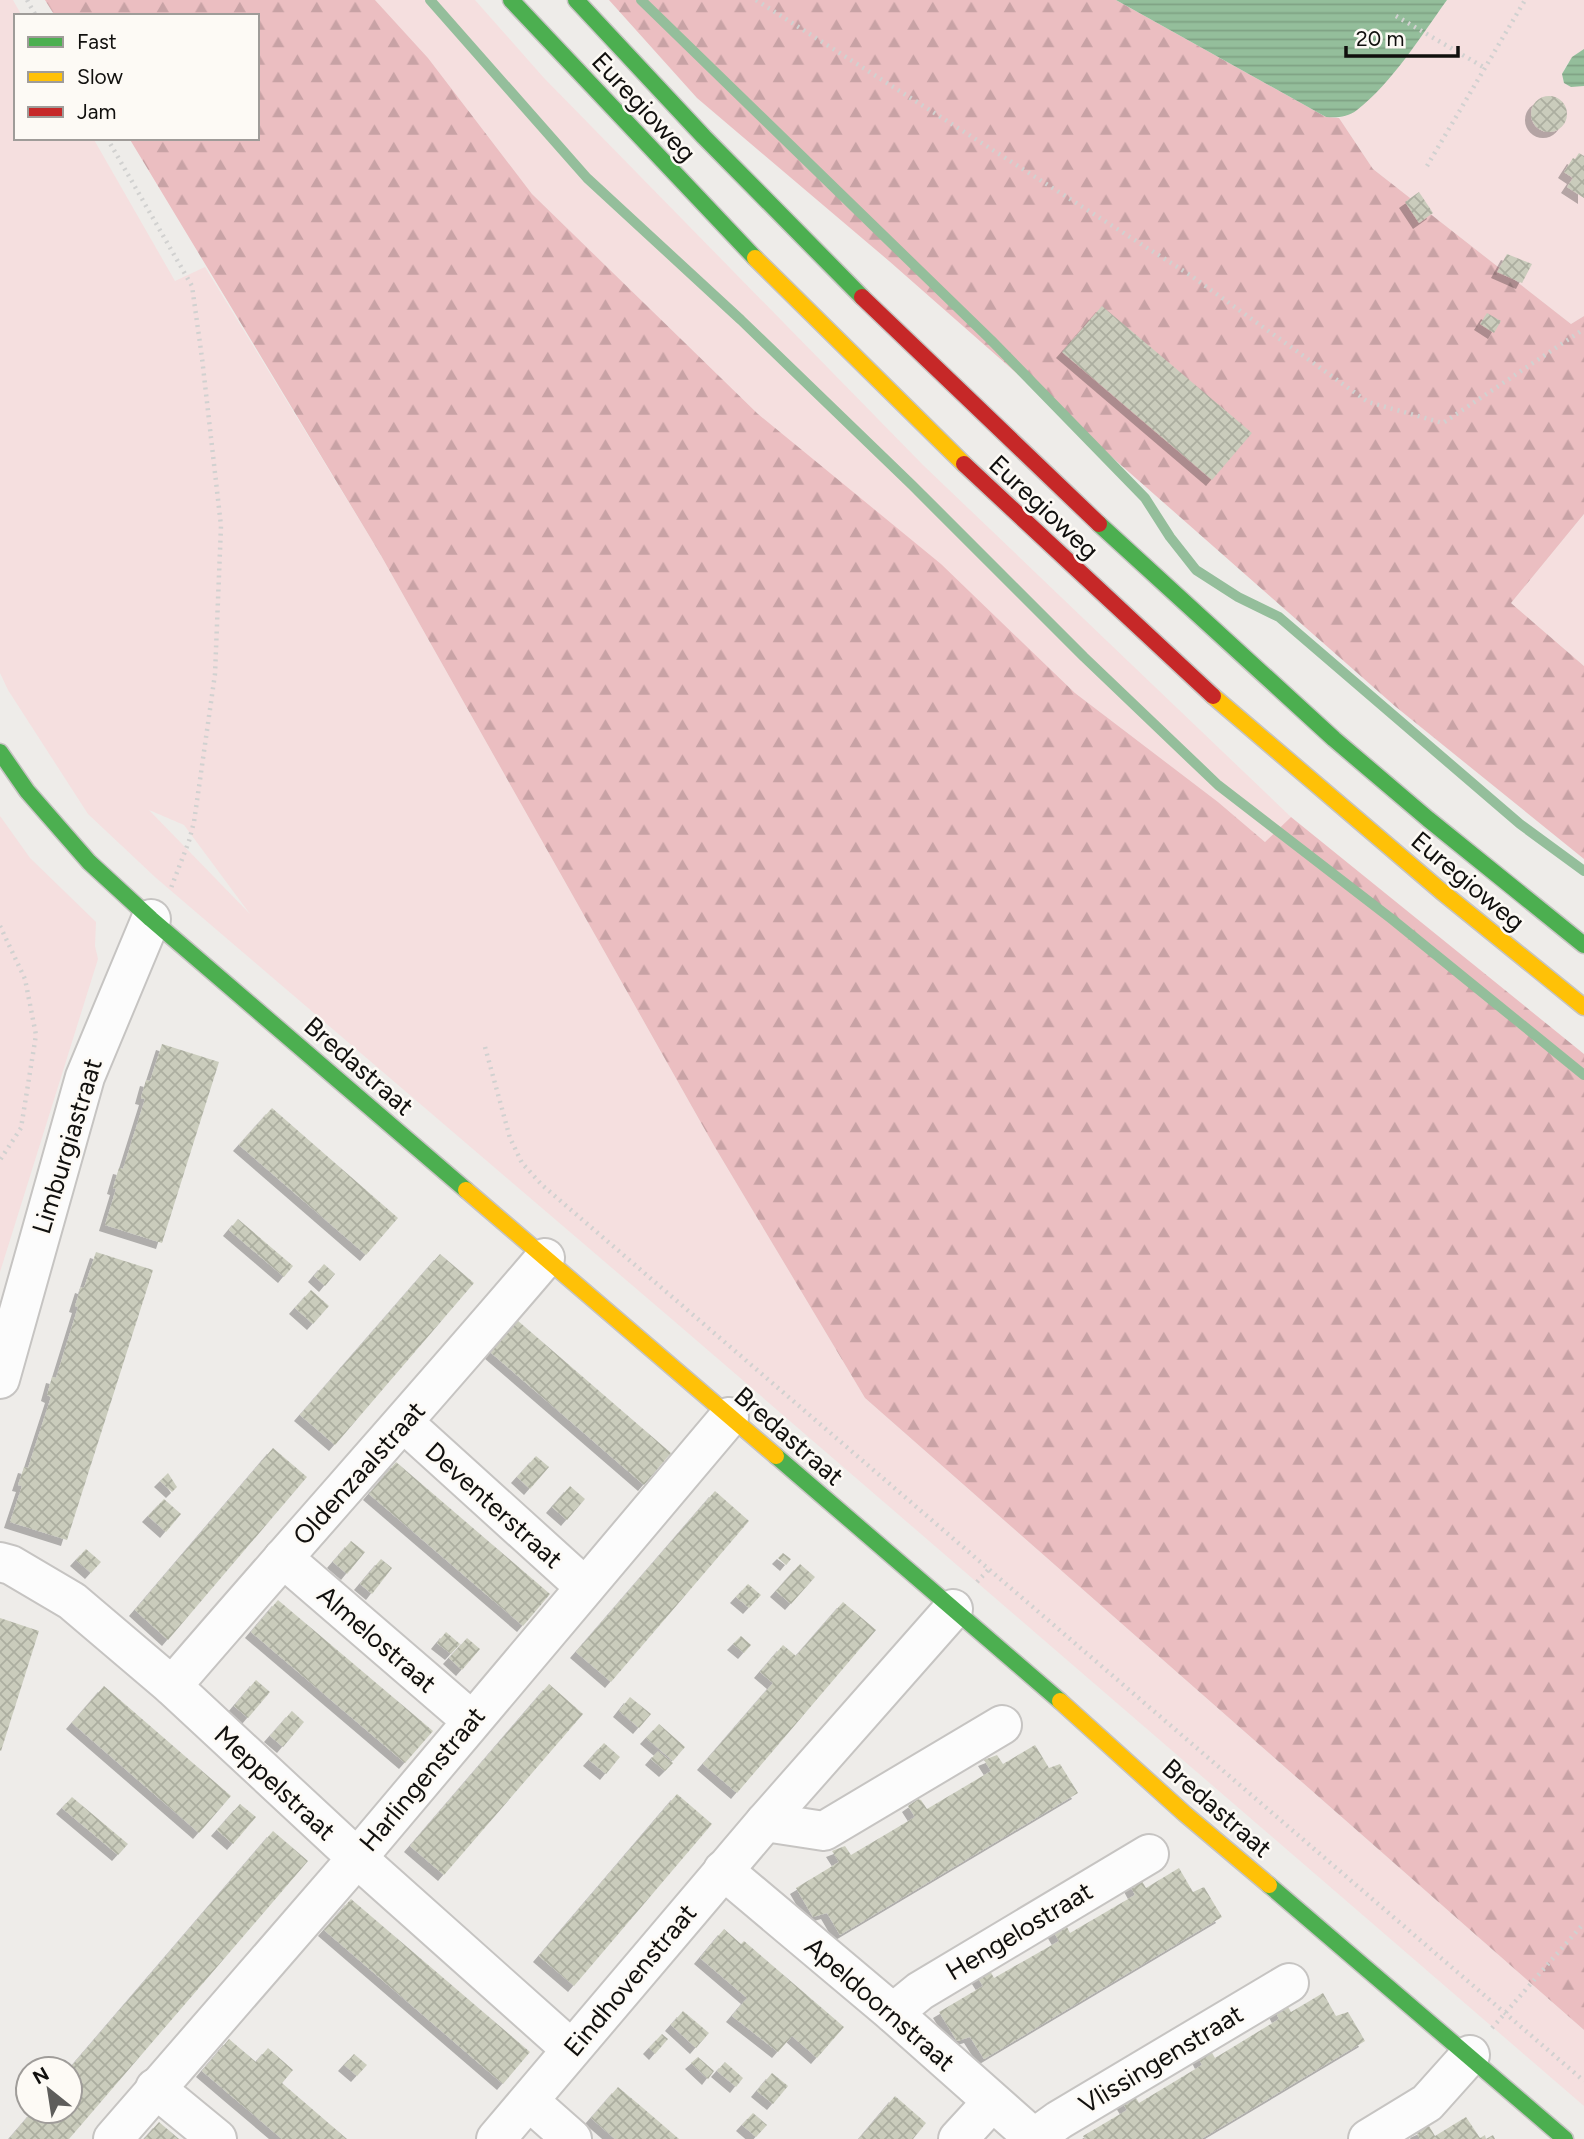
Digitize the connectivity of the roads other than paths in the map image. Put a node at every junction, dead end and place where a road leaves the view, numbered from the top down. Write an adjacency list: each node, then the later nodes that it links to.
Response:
1 (512, 0): 6 (main road, Euregioweg)
2 (576, 0): 5 (main road, Euregioweg)
3 (0, 752): 4 (main road, Bredastraat)
4 (151, 919): 7 (main road, Bredastraat); 8 (street, Limburgiastraat)
5 (1584, 945)
6 (1584, 1007)
7 (545, 1258): 9 (main road, Bredastraat); 10 (street, Oldenzaalstraat)
8 (0, 1379)
9 (729, 1417): 13 (street, Harlingenstraat); 14 (main road, Bredastraat)
10 (404, 1423): 11 (street, Oldenzaalstraat); 13 (street, Deventerstraat)
11 (283, 1558): 15 (street, Oldenzaalstraat); 16 (street, Almelostraat)
12 (0, 1562): 15 (street, Meppelstraat)
13 (585, 1587): 16 (street, Harlingenstraat)
14 (953, 1609): 18 (street, Eindhovenstraat); 25 (main road, Bredastraat)
15 (172, 1686): 20 (street, Meppelstraat)
16 (471, 1720): 20 (street, Harlingenstraat)
17 (1002, 1725): 18 (street)
18 (765, 1822): 21 (street, Eindhovenstraat)
19 (1149, 1854): 23 (street, Hengelostraat)
20 (357, 1858): 24 (street, Meppelstraat); 26 (street, Harlingenstraat)
21 (723, 1870): 23 (street, Apeldoornstraat); 24 (street, Eindhovenstraat)
22 (1289, 1983): 34 (street, Vlissingenstraat)
23 (893, 2012): 28 (street, Apeldoornstraat)
24 (571, 2049): 27 (street, Eindhovenstraat)
25 (1470, 2056): 35 (street); 36 (main road, Bredastraat)
26 (155, 2088): 29 (street, Harlingenstraat); 30 (street)
27 (529, 2101): 31 (street, Eindhovenstraat); 32 (street)
28 (992, 2102): 33 (street); 34 (street, Apeldoornstraat)
29 (113, 2139)
30 (217, 2139)
31 (496, 2139)
32 (572, 2139)
33 (958, 2139)
34 (1035, 2139)
35 (1368, 2139)
36 (1565, 2139)

